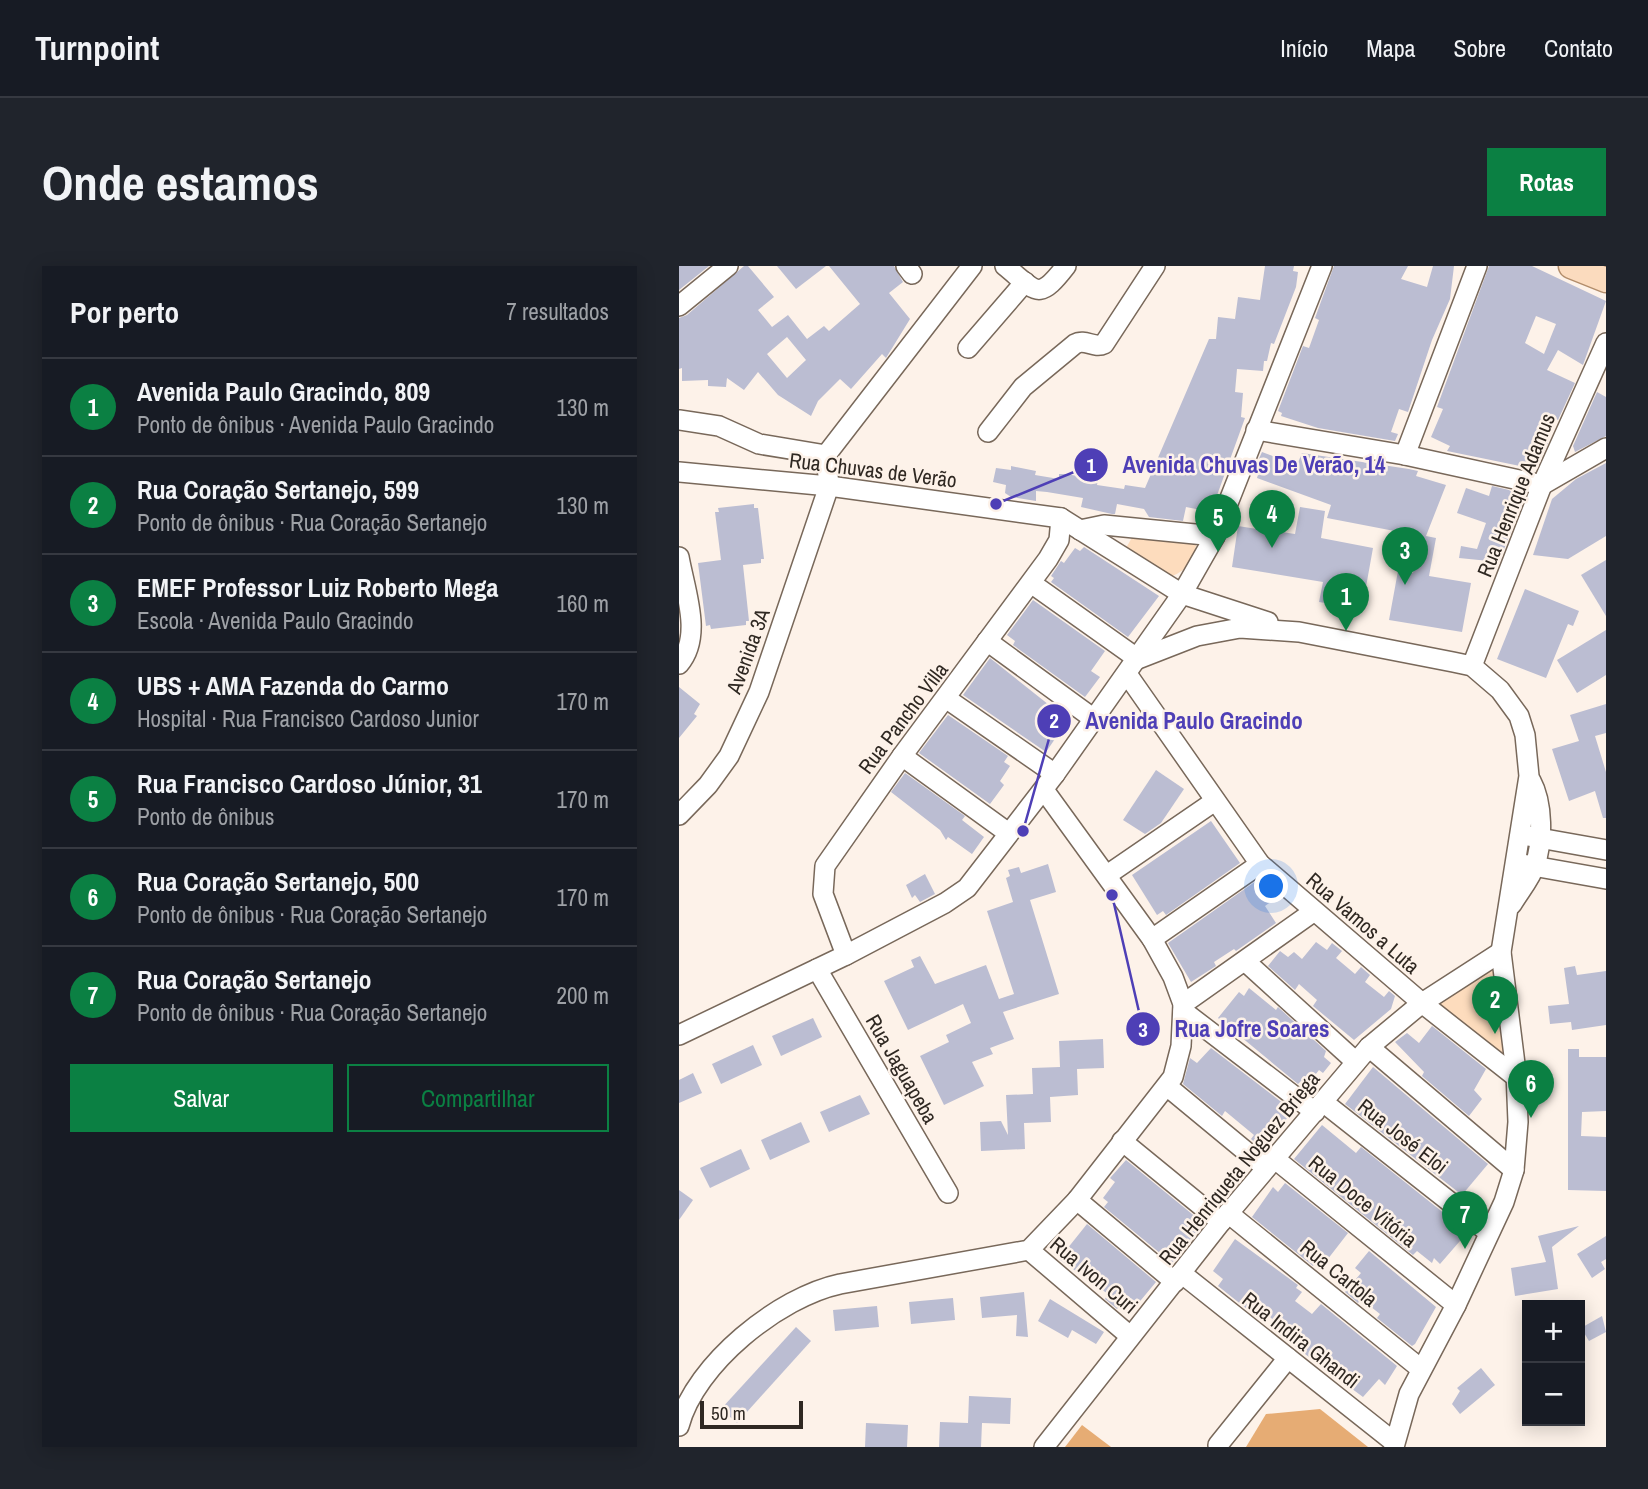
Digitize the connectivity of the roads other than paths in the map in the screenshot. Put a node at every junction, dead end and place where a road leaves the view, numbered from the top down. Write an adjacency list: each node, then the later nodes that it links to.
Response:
1 (728, 266): 11 (street)
2 (972, 266): 18 (street)
3 (1005, 266): 10 (street)
4 (1066, 266): 10 (street)
5 (1155, 266): 16 (street)
6 (1322, 266): 15 (street)
7 (1477, 266): 19 (street)
8 (1571, 266): 9 (main road)
9 (1604, 278)
10 (1025, 282): 13 (street)
11 (679, 306)
12 (1606, 343): 21 (street, Rua Henrique Adamus)
13 (968, 348)
14 (679, 420): 18 (street)
15 (1255, 430): 19 (street); 25 (street)
16 (988, 432)
17 (1606, 448): 21 (street)
18 (825, 455): 22 (street)
19 (1405, 455): 21 (street)
20 (679, 472): 22 (street, Rua Chuvas de Verão)
21 (1542, 485): 32 (street, Rua Henrique Adamus)
22 (829, 486): 23 (street, Rua Chuvas de Verão); 40 (street, Avenida 3A)
23 (1061, 518): 24 (street); 27 (street, Rua Pancho Villa)
24 (1080, 530): 25 (street); 28 (street)
25 (1215, 536): 28 (street)
26 (679, 557): 31 (street)
27 (1031, 583): 30 (street, Rua Pancho Villa); 33 (street, Rua Vamos a Luta)
28 (1182, 594): 29 (street); 33 (street)
29 (1299, 632): 32 (street); 33 (street)
30 (987, 641): 34 (street, Rua Pancho Villa); 35 (street)
31 (679, 664)
32 (1472, 666): 37 (street)
33 (1133, 667): 35 (street); 39 (street, Rua Vamos a Luta)
34 (947, 699): 36 (street, Rua Pancho Villa); 38 (street)
35 (1094, 719): 38 (street)
36 (902, 756): 41 (street); 54 (street, Rua Pancho Villa)
37 (1529, 776): 42 (street); 43 (street)
38 (1049, 782): 41 (street); 48 (street)
39 (1215, 801): 46 (street, Rua Vamos a Luta); 48 (street)
40 (679, 814)
41 (1007, 832): 54 (street)
42 (1519, 835): 43 (street); 45 (street)
43 (1540, 838): 44 (street); 47 (street)
44 (1606, 850)
45 (1514, 862): 47 (street); 51 (street)
46 (1260, 864): 50 (street, Rua Vamos a Luta); 52 (street)
47 (1535, 866): 49 (street); 51 (street)
48 (1107, 875): 52 (street)
49 (1606, 879)
50 (1313, 912): 55 (street); 57 (street, Rua Vamos a Luta)
51 (1506, 914): 53 (street)
52 (1152, 939): 58 (street)
53 (1501, 953): 57 (street, Rua Henriqueta Noguez Briega); 61 (street)
54 (846, 954): 56 (street)
55 (1246, 962): 58 (street); 60 (street)
56 (817, 969): 59 (street); 67 (street, Rua Jaguapeba)
57 (1422, 1003): 60 (street, Rua Henriqueta Noguez Briega); 61 (street, Rua Vamos a Luta)
58 (1183, 1008): 62 (street); 63 (street, Rua José Eloi)
59 (679, 1035)
60 (1362, 1054): 63 (street, Rua Henriqueta Noguez Briega); 66 (street)
61 (1516, 1077): 66 (street)
62 (1168, 1087): 64 (street); 65 (street, Rua Doce Vitória)
63 (1319, 1107): 65 (street, Rua Henriqueta Noguez Briega); 70 (street, Rua José Eloi)
64 (1122, 1141): 68 (street); 69 (street, Rua Cartola)
65 (1270, 1164): 69 (street, Rua Henriqueta Noguez Briega); 73 (street, Rua Doce Vitória)
66 (1514, 1170): 70 (street)
67 (949, 1193)
68 (1077, 1200): 71 (street); 72 (street, Rua Indira Ghandi)
69 (1224, 1217): 72 (street, Rua Henriqueta Noguez Briega); 76 (street, Rua Cartola)
70 (1488, 1231): 73 (street)
71 (1029, 1250): 74 (street, Rua Ivon Curi); 77 (street)
72 (1178, 1278): 74 (street, Rua Henriqueta Noguez Briega); 75 (street, Rua Indira Ghandi)
73 (1456, 1305): 76 (street)
74 (1131, 1336): 80 (street, Rua Henriqueta Noguez Briega)
75 (1287, 1358): 78 (street); 79 (street, Rua Indira Ghandi)
76 (1420, 1368): 79 (street)
77 (679, 1426)
78 (1218, 1445)
79 (1394, 1445)
80 (1044, 1447)

